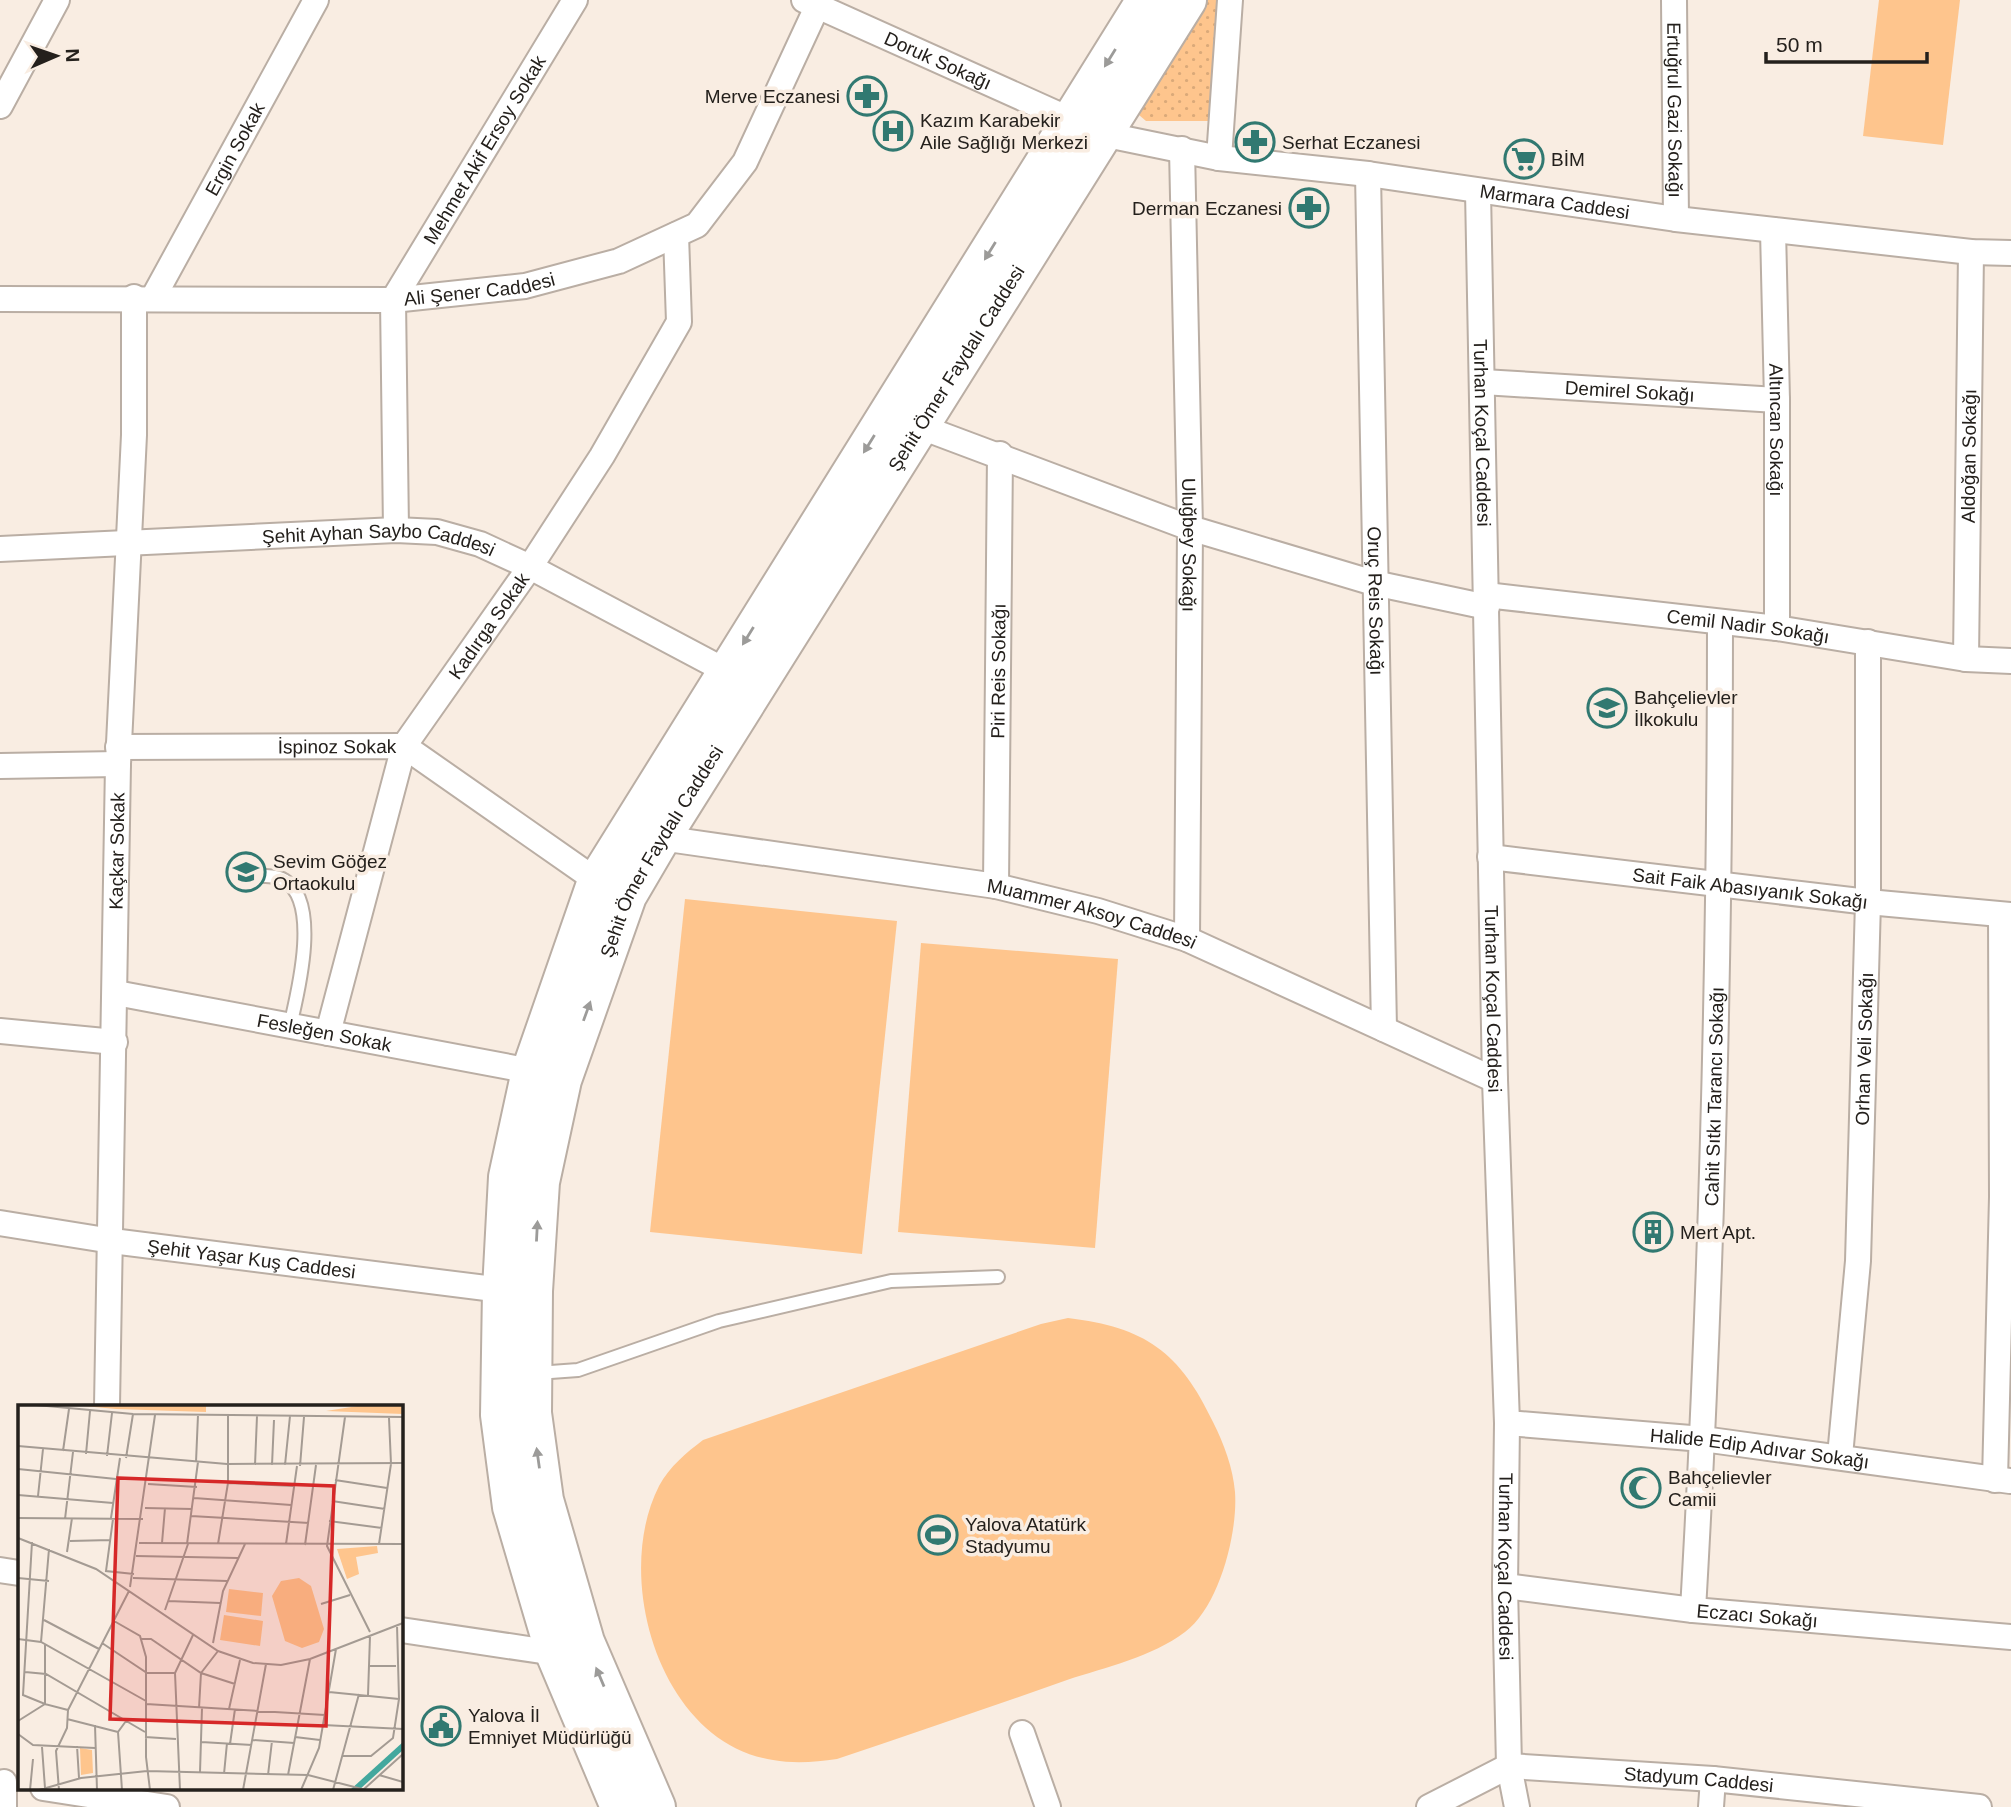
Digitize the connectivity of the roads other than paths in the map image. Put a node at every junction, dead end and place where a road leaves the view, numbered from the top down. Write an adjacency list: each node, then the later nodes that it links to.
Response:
1 (57, 0): 9 (street)
2 (316, 0): 20 (street, Ergin Sokak)
3 (575, 0): 22 (street, Mehmet Akif Ersoy Sokak)
4 (1146, 0): 10 (main road, Şehit Ömer Faydalı Caddesi, one-way to 10)
5 (1187, 0): 10 (main road, Şehit Ömer Faydalı Caddesi)
6 (1230, 0): 12 (street)
7 (1674, 0): 15 (street, Ertuğrul Gazi Sokağı)
8 (810, 4): 10 (street, Doruk Sokağı); 17 (street, Ali Şener Caddesi)
9 (0, 106)
10 (1087, 127): 11 (street, Marmara Caddesi); 25 (main road, Şehit Ömer Faydalı Caddesi); 39 (main road, Şehit Ömer Faydalı Caddesi, one-way to 39)
11 (1182, 149): 12 (street, Marmara Caddesi); 27 (street, Uluğbey Sokağı)
12 (1219, 158): 13 (street, Marmara Caddesi)
13 (1368, 174): 14 (street, Marmara Caddesi); 32 (street, Oruç Reis Sokağı)
14 (1478, 191): 15 (street, Marmara Caddesi); 23 (street, Turhan Koçal Caddesi)
15 (1676, 219): 16 (street, Marmara Caddesi)
16 (1773, 230): 18 (street, Marmara Caddesi); 24 (street, Altıncan Sokağı)
17 (676, 235): 22 (street, Ali Şener Caddesi); 31 (street, Kadırga Sokak)
18 (1971, 252): 19 (street, Marmara Caddesi); 37 (street, Aldoğan Sokağı)
19 (2011, 253)
20 (143, 298): 21 (street, Ali Şener Caddesi); 22 (street, Ali Şener Caddesi); 29 (street, Kaçkar Sokak)
21 (0, 299)
22 (393, 300): 28 (street)
23 (1483, 382): 24 (street, Demirel Sokağı); 33 (street, Turhan Koçal Caddesi)
24 (1777, 400): 35 (street, Altıncan Sokağı)
25 (921, 427): 26 (street, Cemil Nadir Sokağı); 43 (main road, Şehit Ömer Faydalı Caddesi)
26 (1000, 454): 27 (street, Cemil Nadir Sokağı); 48 (street, Piri Reis Sokağı)
27 (1190, 528): 32 (street, Cemil Nadir Sokağı); 51 (street, Uluğbey Sokağı)
28 (396, 530): 29 (street, Şehit Ayhan Saybo Caddesi); 31 (street, Şehit Ayhan Saybo Caddesi)
29 (129, 544): 30 (street, Şehit Ayhan Saybo Caddesi); 41 (street, Kaçkar Sokak)
30 (0, 549)
31 (530, 567): 39 (street, Şehit Ayhan Saybo Caddesi); 40 (street, Kadırga Sokak)
32 (1374, 583): 33 (street, Cemil Nadir Sokağı); 54 (street, Oruç Reis Sokağı)
33 (1486, 601): 34 (street, Cemil Nadir Sokağı); 44 (street, Turhan Koçal Caddesi)
34 (1720, 622): 35 (street, Cemil Nadir Sokağı); 47 (street, Cahit Sıtkı Tarancı Sokağı)
35 (1777, 628): 36 (street, Cemil Nadir Sokağı)
36 (1868, 642): 37 (street, Cemil Nadir Sokağı); 49 (street, Orhan Veli Sokağı)
37 (1966, 659): 38 (street, Cemil Nadir Sokağı)
38 (2011, 661)
39 (726, 671): 46 (main road, Şehit Ömer Faydalı Caddesi)
40 (404, 746): 41 (street, İspinoz Sokak); 46 (street, İspinoz Sokak); 56 (street, Kadırga Sokak)
41 (118, 755): 42 (street, İspinoz Sokak); 52 (street, Kaçkar Sokak)
42 (0, 766)
43 (660, 838): 48 (street, Muammer Aksoy Caddesi); 63 (main road, Şehit Ömer Faydalı Caddesi, one-way to 43)
44 (1490, 856): 47 (street, Sait Faik Abasıyanık Sokağı); 59 (street, Turhan Koçal Caddesi)
45 (247, 875): 53 (lane)
46 (597, 881): 58 (main road, Şehit Ömer Faydalı Caddesi)
47 (1720, 882): 49 (street, Sait Faik Abasıyanık Sokağı); 67 (street, Cahit Sıtkı Tarancı Sokağı)
48 (996, 886): 51 (street, Muammer Aksoy Caddesi)
49 (1868, 902): 50 (street, Sait Faik Abasıyanık Sokağı); 68 (street, Orhan Veli Sokağı)
50 (2006, 916): 69 (street)
51 (1187, 939): 54 (street, Muammer Aksoy Caddesi)
52 (116, 993): 53 (street, Fesleğen Sokak); 57 (street, Kaçkar Sokak)
53 (290, 1026): 56 (street, Fesleğen Sokak)
54 (1384, 1029): 59 (street, Muammer Aksoy Caddesi)
55 (0, 1031): 57 (street)
56 (328, 1033): 58 (street, Fesleğen Sokak)
57 (115, 1042): 61 (street, Kaçkar Sokak)
58 (531, 1071): 63 (main road, Şehit Ömer Faydalı Caddesi)
59 (1495, 1080): 66 (street, Turhan Koçal Caddesi)
60 (0, 1223): 61 (street, Şehit Yaşar Kuş Caddesi)
61 (112, 1241): 63 (street, Şehit Yaşar Kuş Caddesi); 65 (street, Kaçkar Sokak)
62 (998, 1277): 64 (lane)
63 (518, 1290): 64 (main road, Şehit Ömer Faydalı Caddesi); 76 (main road, Şehit Ömer Faydalı Caddesi)
64 (533, 1373): 87 (main road, Şehit Ömer Faydalı Caddesi, one-way to 64)
65 (107, 1405)
66 (1507, 1423): 67 (street, Halide Edip Adıvar Sokağı); 72 (street, Turhan Koçal Caddesi)
67 (1703, 1439): 68 (street, Halide Edip Adıvar Sokağı); 73 (street, Cahit Sıtkı Tarancı Sokağı)
68 (1840, 1456): 69 (street, Halide Edip Adıvar Sokağı)
69 (2003, 1481)
70 (0, 1570): 71 (street)
71 (18, 1573)
72 (1505, 1586): 73 (street, Eczacı Sokağı); 78 (street, Turhan Koçal Caddesi)
73 (1693, 1610): 75 (street, Eczacı Sokağı)
74 (402, 1630): 76 (street)
75 (2011, 1637)
76 (555, 1653): 86 (main road, Şehit Ömer Faydalı Caddesi)
77 (1022, 1733): 88 (street)
78 (1509, 1766): 79 (street, Stadyum Caddesi); 89 (street); 90 (street, Turhan Koçal Caddesi)
79 (1713, 1779): 83 (street, Stadyum Caddesi); 91 (street)
80 (8, 1782): 84 (street)
81 (68, 1790): 82 (street)
82 (94, 1792): 85 (street)
83 (1887, 1802): 92 (street, Stadyum Caddesi)
84 (4, 1807)
85 (167, 1807)
86 (621, 1807)
87 (656, 1807)
88 (1048, 1807)
89 (1429, 1807)
90 (1517, 1807)
91 (1711, 1807)
92 (1979, 1807)

